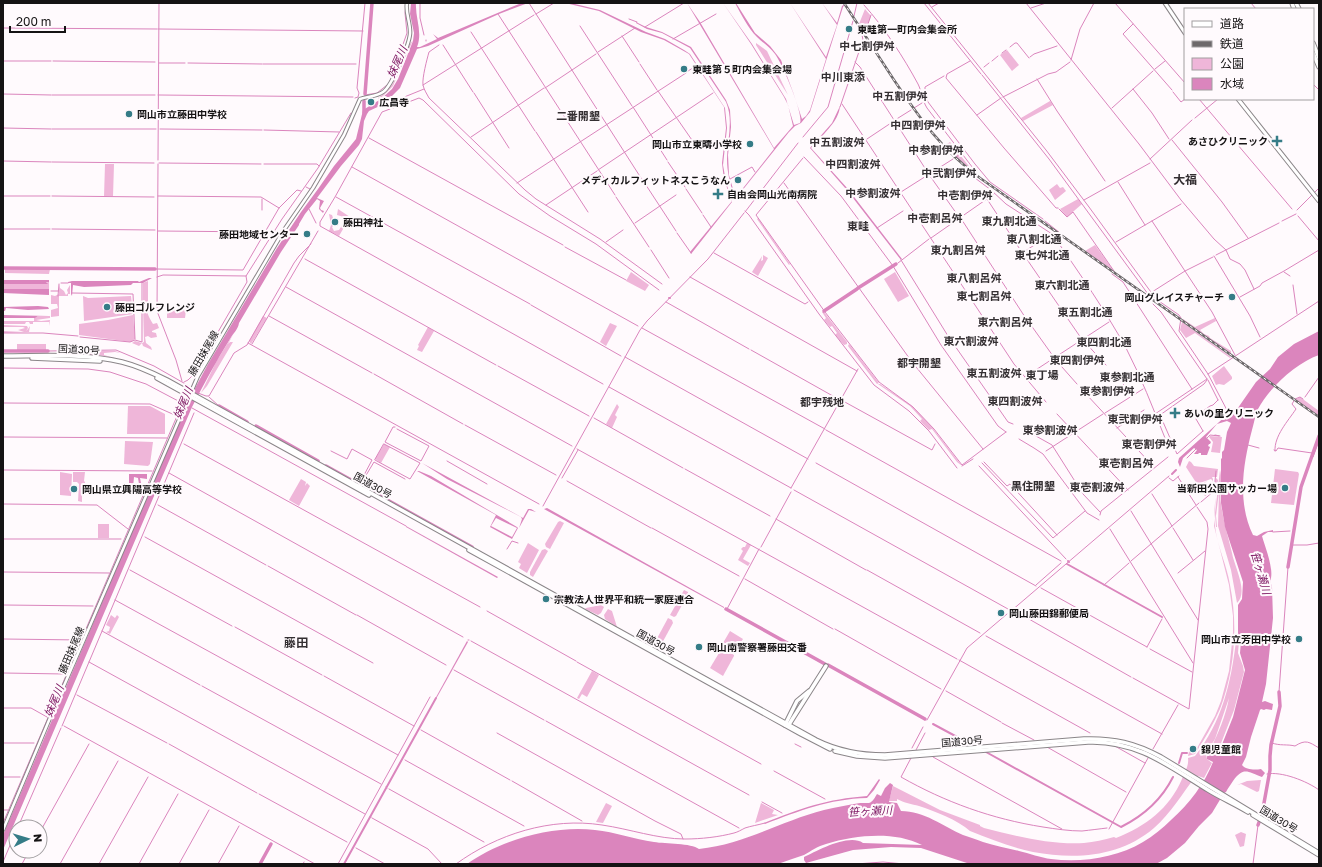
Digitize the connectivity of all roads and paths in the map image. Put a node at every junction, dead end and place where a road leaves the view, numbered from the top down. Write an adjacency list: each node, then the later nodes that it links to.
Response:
1 (407, 3): 11 (main road, 藤田妹尾線)
2 (1165, 3): 3 (main road)
3 (1184, 32)
4 (1314, 46): 6 (highway)
5 (1314, 55): 7 (highway)
6 (1319, 58)
7 (1319, 67)
8 (1239, 100): 9 (main road)
9 (1319, 201)
10 (3, 357): 11 (highway, 国道30号)
11 (190, 394): 13 (highway, 国道30号); 17 (main road, 藤田妹尾線)
12 (826, 666): 13 (highway)
13 (787, 725): 14 (highway, 国道30号); 15 (highway, 国道30号)
14 (1114, 740): 15 (highway); 16 (highway, 国道30号)
15 (1132, 748): 16 (highway, 国道30号)
16 (1182, 772): 18 (highway, 国道30号)
17 (3, 830)
18 (1319, 854)

